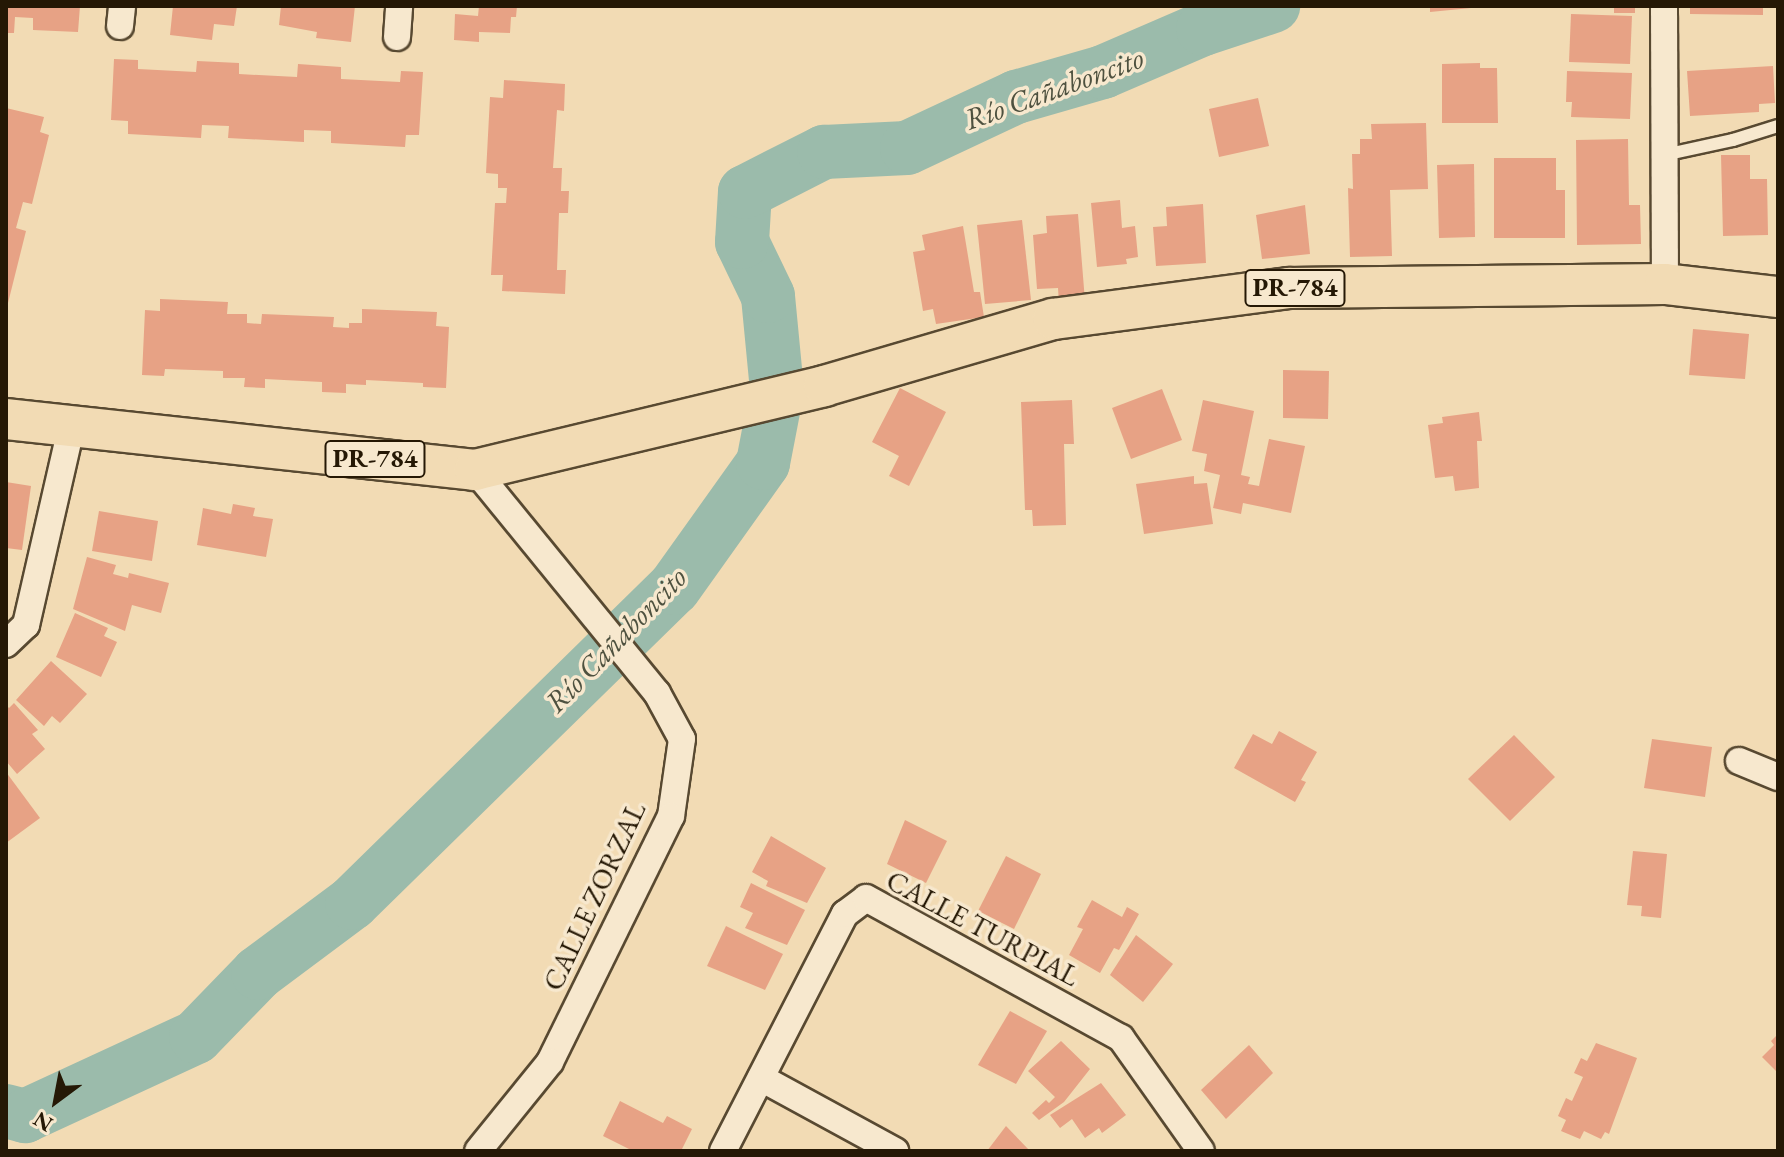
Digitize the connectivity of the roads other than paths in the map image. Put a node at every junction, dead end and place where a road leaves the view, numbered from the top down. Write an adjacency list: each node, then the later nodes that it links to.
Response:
1 (399, 6): 3 (street)
2 (1664, 6): 5 (street)
3 (397, 37)
4 (1778, 126): 5 (lane)
5 (1664, 155): 6 (street)
6 (1665, 284): 7 (main road, PR-784 / PR-784); 10 (main road, PR-784 / PR-784)
7 (1778, 297)
8 (6, 419): 9 (main road, PR-784 / PR-784)
9 (71, 428): 10 (main road, PR-784 / PR-784); 11 (street)
10 (475, 470): 15 (street, CALLE ZORZAL)
11 (6, 644)
12 (1739, 761): 13 (street)
13 (1778, 777)
14 (761, 1078): 16 (street, CALLE TURPIAL); 17 (street); 18 (street, CALLE TURPIAL)
15 (478, 1151)
16 (723, 1151)
17 (895, 1151)
18 (1201, 1151)

